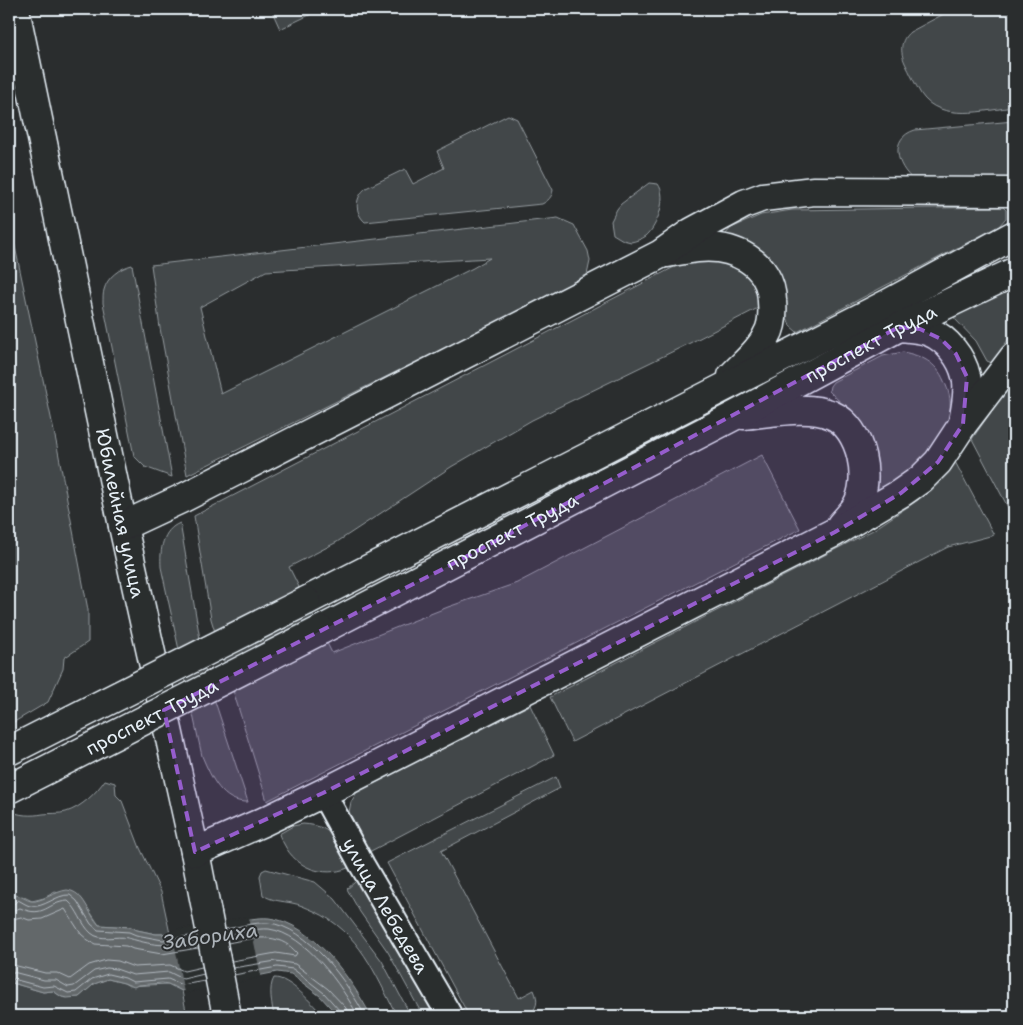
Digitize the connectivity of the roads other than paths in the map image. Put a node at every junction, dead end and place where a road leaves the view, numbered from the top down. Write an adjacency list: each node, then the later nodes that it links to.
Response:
1 (15, 9): 11 (main road, Юбилейная улица)
2 (1014, 192): 4 (main road)
3 (1014, 235): 8 (main road, проспект Труда)
4 (660, 254): 8 (main road); 11 (main road)
5 (1014, 272): 6 (main road, проспект Труда)
6 (899, 328): 9 (main road, проспект Труда); 10 (main road)
7 (1014, 357): 10 (main road)
8 (720, 390): 13 (main road, проспект Труда, bridge)
9 (734, 416): 12 (main road); 14 (main road, проспект Труда, bridge)
10 (963, 424): 12 (main road)
11 (123, 526): 16 (main road, Юбилейная улица)
12 (835, 532): 15 (main road)
13 (9, 751)
14 (9, 789)
15 (323, 793): 16 (main road); 18 (street, улица Лебедева)
16 (196, 852): 17 (main road, Юбилейная улица)
17 (226, 1014)
18 (450, 1016)

